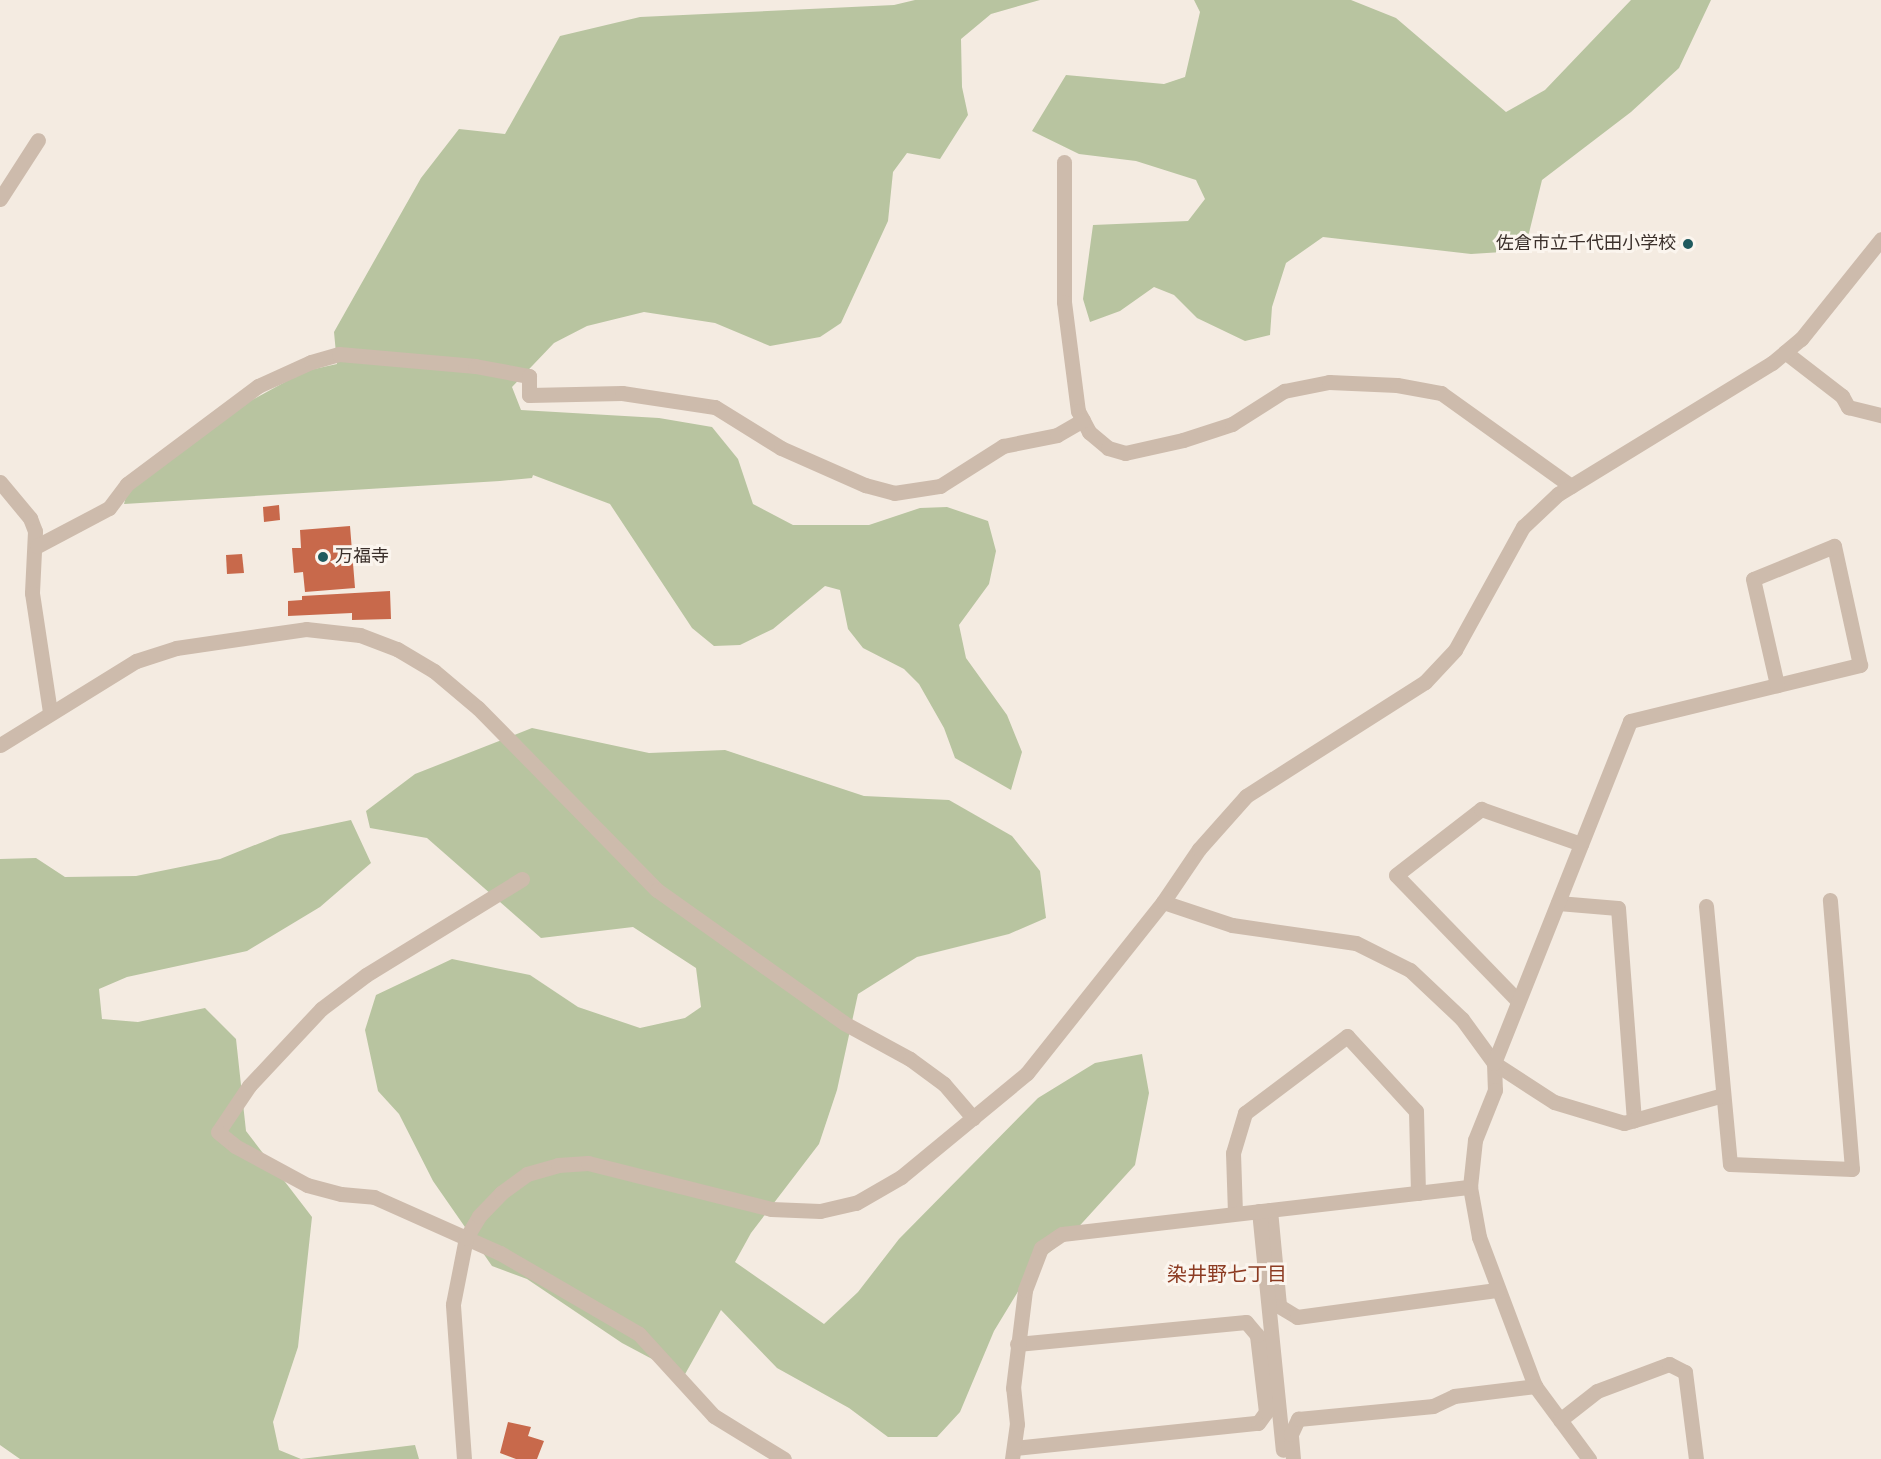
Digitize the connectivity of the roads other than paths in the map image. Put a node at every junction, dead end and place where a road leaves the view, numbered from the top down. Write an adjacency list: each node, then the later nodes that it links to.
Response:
1 (39, 140): 3 (street)
2 (1064, 162): 7 (street)
3 (0, 199)
4 (1881, 239): 5 (street)
5 (1785, 352): 6 (street); 9 (street)
6 (1881, 415)
7 (1083, 420): 9 (street); 10 (street)
8 (0, 482): 10 (street)
9 (1571, 486): 17 (street)
10 (37, 546): 12 (street)
11 (1776, 685): 11 (street); 14 (street)
12 (50, 712): 13 (street); 23 (street)
13 (0, 745)
14 (1581, 844): 18 (street); 20 (street)
15 (522, 879): 29 (street)
16 (1830, 900): 22 (street)
17 (1163, 902): 21 (street); 23 (street)
18 (1558, 903): 20 (street); 24 (street)
19 (1706, 906): 22 (street)
20 (1518, 1001): 21 (street)
21 (1494, 1063): 24 (street); 25 (street)
22 (1724, 1095): 24 (street)
23 (973, 1118): 29 (street)
24 (1634, 1120)
25 (1470, 1187): 26 (street); 30 (street)
26 (1418, 1193): 27 (street); 28 (street)
27 (1265, 1210): 28 (street); 30 (street); 37 (street)
28 (1236, 1214): 31 (street)
29 (466, 1238): 35 (street); 36 (street)
30 (1498, 1290): 32 (street)
31 (1017, 1344): 34 (street); 34 (street)
32 (1535, 1386): 33 (street); 38 (street)
33 (1560, 1420): 39 (street); 40 (street)
34 (1013, 1454)
35 (464, 1459)
36 (784, 1459)
37 (1284, 1459)
38 (1293, 1459)
39 (1589, 1459)
40 (1695, 1459)

